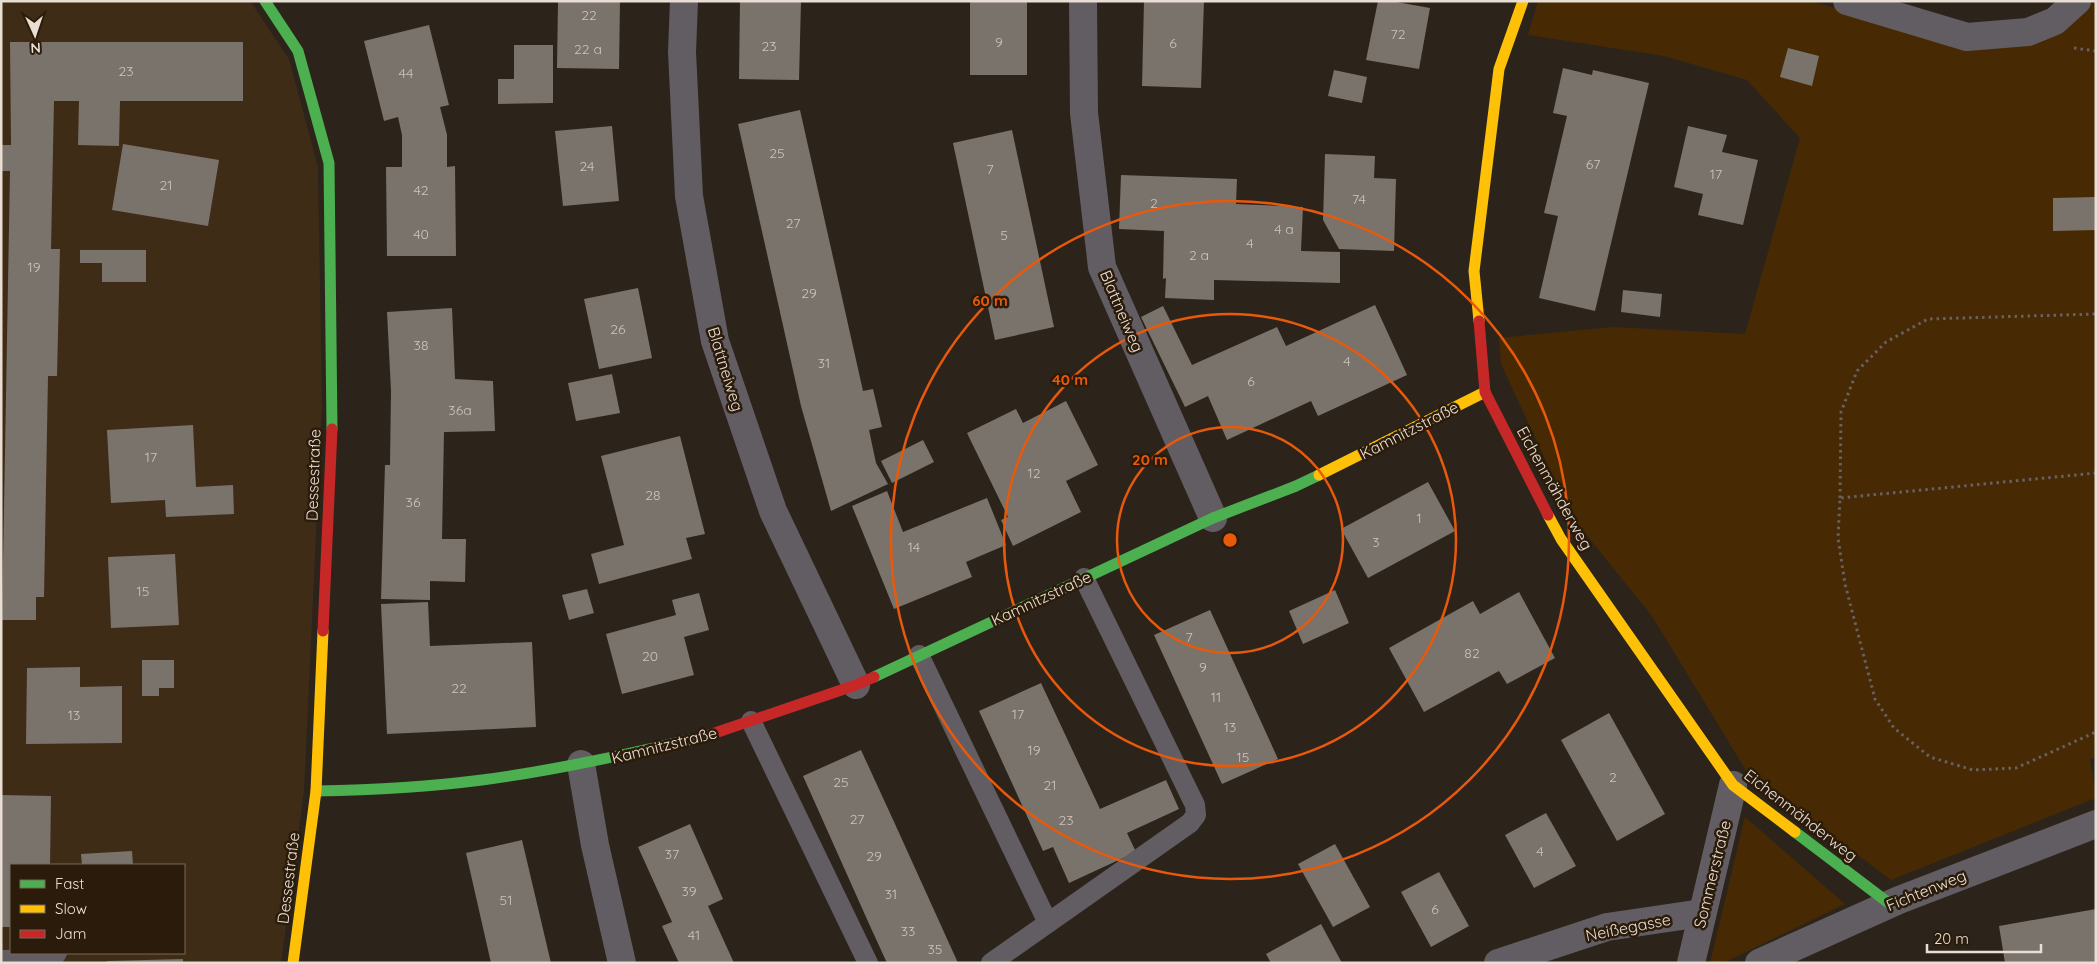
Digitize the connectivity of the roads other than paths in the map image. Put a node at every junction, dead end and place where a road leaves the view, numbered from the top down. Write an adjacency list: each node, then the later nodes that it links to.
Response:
1 (265, 1): 15 (street, Dessestraße)
2 (684, 1): 11 (street, Blattneiweg)
3 (1083, 1): 8 (street, Blattneiweg)
4 (1523, 1): 7 (street, Eichenmähderweg)
5 (1847, 1): 6 (street)
6 (2077, 1)
7 (1486, 392): 8 (street, Kamnitzstraße); 14 (street, Eichenmähderweg)
8 (1213, 518): 9 (street, Kamnitzstraße)
9 (1084, 578): 10 (street, Kamnitzstraße); 19 (lane)
10 (919, 655): 11 (street, Kamnitzstraße); 19 (lane)
11 (856, 684): 12 (street, Kamnitzstraße)
12 (751, 721): 13 (street, Kamnitzstraße); 24 (lane)
13 (581, 764): 15 (street, Kamnitzstraße); 23 (street)
14 (1733, 785): 17 (street, Eichenmähderweg); 18 (street, Sommerstraße)
15 (316, 791): 22 (street, Dessestraße)
16 (2096, 824): 17 (street, Fichtenweg)
17 (1890, 904): 28 (street, Fichtenweg)
18 (1702, 913): 26 (street, Neißegasse); 27 (street, Sommerstraße)
19 (1048, 923): 25 (lane)
20 (56, 954): 21 (lane)
21 (1, 960)
22 (293, 963)
23 (622, 963)
24 (868, 963)
25 (991, 963)
26 (1498, 963)
27 (1691, 963)
28 (1759, 963)

